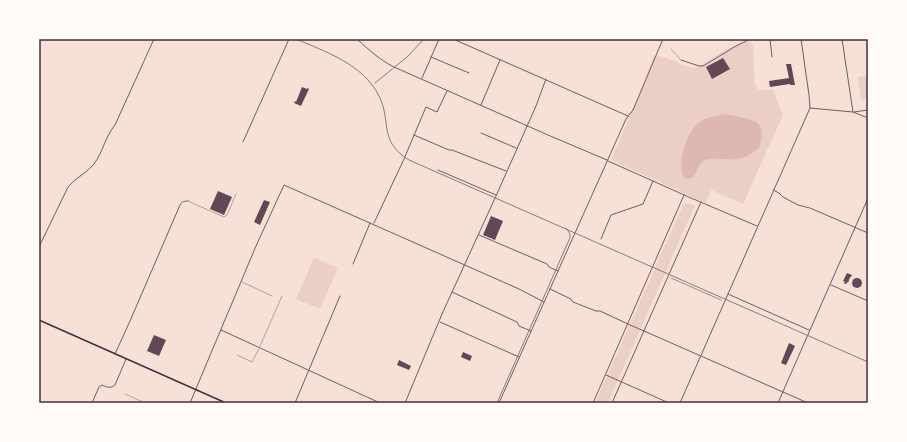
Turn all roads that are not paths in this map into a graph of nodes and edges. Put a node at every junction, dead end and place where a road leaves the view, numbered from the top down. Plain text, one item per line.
1 (154, 39) edge
2 (289, 39) edge
3 (357, 39) edge
4 (439, 39) edge
5 (453, 39) edge
6 (663, 39) edge
7 (750, 39) edge
8 (770, 39) edge
9 (801, 39) edge
10 (842, 39) edge
11 (671, 49) dead end
12 (431, 57) junction
13 (772, 57) dead end
14 (500, 59) junction
15 (681, 60) joint
16 (469, 73) dead end
17 (422, 79) junction
18 (546, 79) junction
19 (447, 90) junction
20 (481, 105) junction
21 (810, 108) junction
22 (868, 110) edge
23 (853, 112) junction
24 (628, 116) junction
25 (868, 118) edge
26 (527, 126) junction
27 (481, 133) dead end
28 (414, 135) junction
29 (243, 142) dead end
30 (516, 148) junction
31 (607, 160) junction
32 (438, 170) dead end
33 (506, 171) junction
34 (653, 181) junction
35 (773, 190) junction
36 (236, 194) dead end
37 (684, 195) junction
38 (496, 196) junction
39 (868, 198) edge
40 (189, 201) joint
41 (701, 202) junction
42 (370, 223) junction
43 (374, 224) junction
44 (758, 226) junction
45 (855, 227) junction
46 (868, 233) edge
47 (478, 235) junction
48 (601, 239) dead end
49 (39, 247) edge
50 (353, 264) dead end
51 (465, 265) junction
52 (558, 271) junction
53 (241, 282) junction
54 (830, 285) junction
55 (550, 289) junction
56 (452, 292) junction
57 (728, 294) junction
58 (272, 296) dead end
59 (282, 296) dead end
60 (340, 296) dead end
61 (868, 301) edge
62 (544, 302) junction
63 (39, 320) edge
64 (439, 322) junction
65 (628, 324) junction
66 (220, 330) junction
67 (531, 331) junction
68 (644, 331) junction
69 (810, 331) junction
70 (259, 348) junction
71 (115, 354) junction
72 (237, 355) dead end
73 (700, 356) junction
74 (520, 357) junction
75 (126, 359) junction
76 (309, 371) junction
77 (605, 375) junction
78 (622, 382) junction
79 (196, 390) junction
80 (783, 392) junction
81 (125, 394) dead end
82 (92, 403) edge
83 (145, 403) edge
84 (190, 403) edge
85 (226, 403) edge
86 (295, 403) edge
87 (380, 403) edge
88 (405, 403) edge
89 (499, 403) edge
90 (593, 403) edge
91 (612, 403) edge
92 (669, 403) edge
93 (680, 403) edge
94 (778, 403) edge
95 (808, 403) edge

1 - 49 street
2 - 29 street
3 - 17 street
4 - 12 street
5 - 14 street
6 - 24 street
7 - 15 street
8 - 13 street
9 - 21 street
10 - 23 street
11 - 15 lane
12 - 16 street
12 - 17 street
14 - 18 street
14 - 20 street
17 - 19 street
18 - 24 street
18 - 26 street
19 - 20 street
19 - 28 street
20 - 26 street
21 - 23 street
21 - 35 street
22 - 23 street
23 - 25 street
24 - 31 street
26 - 30 street
26 - 31 street
27 - 30 street
28 - 33 street
28 - 43 street
30 - 33 street
31 - 34 street
31 - 52 street
32 - 38 street
33 - 38 street
34 - 37 street
34 - 48 street
35 - 44 street
35 - 45 street
36 - 40 lane
37 - 41 street
37 - 65 street
38 - 47 street
39 - 45 street
40 - 71 street
41 - 44 street
41 - 68 street
42 - 43 street
42 - 50 street
42 - 53 street
43 - 51 street
44 - 57 street
45 - 46 street
45 - 54 street
47 - 51 street
47 - 52 street
51 - 56 street
51 - 62 street
52 - 55 street
53 - 58 lane
53 - 66 street
54 - 61 street
54 - 69 street
55 - 62 street
55 - 65 street
56 - 64 street
56 - 67 street
57 - 69 street
57 - 73 street
59 - 70 lane
60 - 76 street
62 - 67 street
63 - 71 main road
64 - 74 street
64 - 88 street
65 - 68 street
65 - 77 street
66 - 70 street
66 - 79 street
67 - 74 street
68 - 73 street
68 - 78 street
69 - 80 street
70 - 72 lane
70 - 76 street
71 - 75 main road
73 - 80 street
73 - 93 street
74 - 89 street
75 - 79 main road
75 - 82 street
76 - 86 street
76 - 87 street
77 - 78 street
77 - 90 street
78 - 91 street
78 - 92 street
79 - 84 street
79 - 85 main road
80 - 94 street
80 - 95 street
81 - 83 lane

